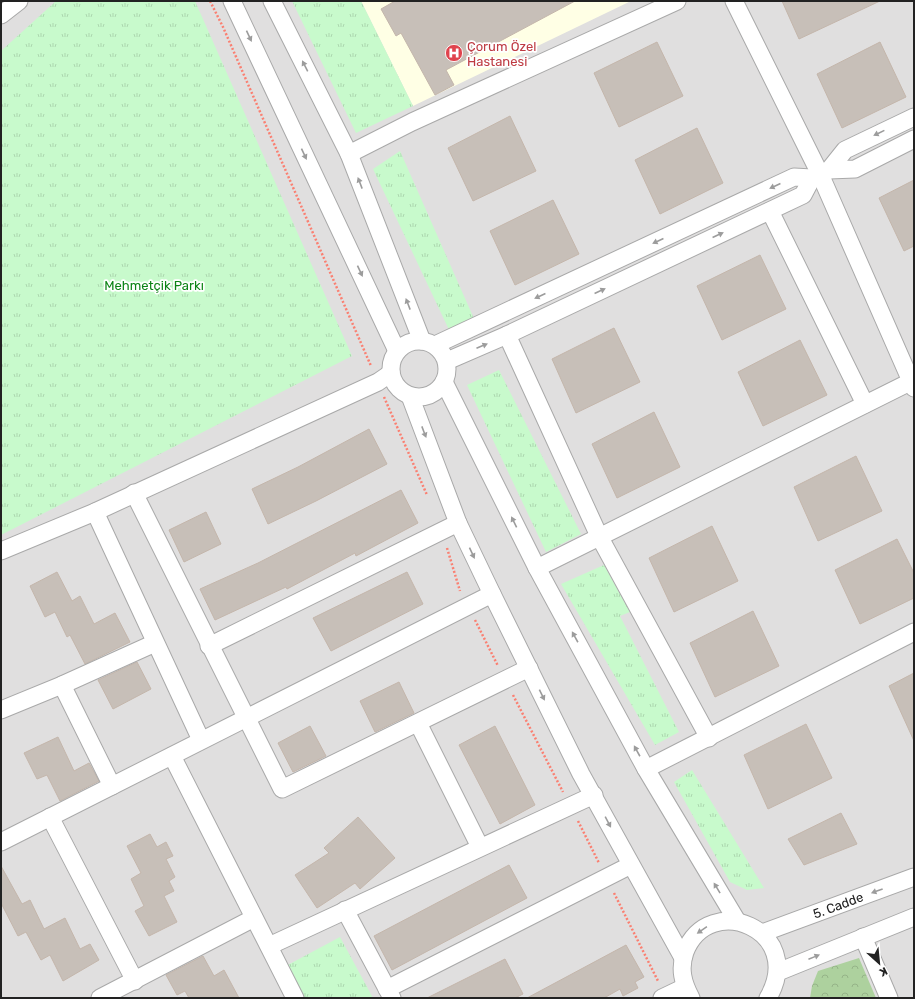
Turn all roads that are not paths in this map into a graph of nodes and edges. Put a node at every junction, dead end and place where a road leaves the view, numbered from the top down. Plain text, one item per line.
1 (7, 1) edge
2 (19, 1) edge
3 (232, 1) edge
4 (272, 1) edge
5 (677, 1) edge
6 (734, 1) edge
7 (1, 8) edge
8 (1, 15) edge
9 (914, 117) edge
10 (914, 139) edge
11 (349, 154) junction
12 (820, 174) junction
13 (770, 211) junction
14 (507, 335) junction
15 (429, 343) junction
16 (397, 351) junction
17 (446, 361) junction
18 (391, 373) junction
19 (444, 382) junction
20 (913, 383) edge
21 (410, 396) junction
22 (865, 404) junction
23 (134, 494) junction
24 (95, 512) junction
25 (458, 523) junction
26 (599, 536) junction
27 (1, 551) edge
28 (537, 568) junction
29 (492, 594) junction
30 (914, 632) edge
31 (155, 643) junction
32 (209, 646) junction
33 (529, 668) junction
34 (62, 685) junction
35 (1, 710) edge
36 (246, 718) junction
37 (418, 723) junction
38 (709, 738) junction
39 (201, 740) junction
40 (172, 756) junction
41 (646, 769) junction
42 (112, 786) junction
43 (594, 795) junction
44 (50, 817) junction
45 (1, 842) edge
46 (480, 847) junction
47 (631, 865) junction
48 (914, 877) edge
49 (345, 910) junction
50 (914, 917) edge
51 (254, 918) junction
52 (736, 921) junction
53 (762, 934) junction
54 (863, 937) junction
55 (269, 946) junction
56 (682, 958) junction
57 (778, 972) junction
58 (135, 981) junction
59 (688, 992) edge
60 (389, 993) edge
61 (100, 998) edge
62 (295, 998) edge
63 (662, 998) edge
64 (768, 998) edge
65 (889, 998) edge

1 - 7 street
2 - 8 street
3 -> 16 street
11 -> 4 street
5 - 11 street
6 - 12 street
9 -> 12 street
10 - 12 street
15 -> 11 street
12 - 13 street
12 -> 15 street
12 - 20 street
14 -> 13 street
13 - 22 street
17 -> 14 street
14 - 26 street
15 - 16 street
15 - 17 street
16 - 18 street
17 - 19 street
18 - 21 street
18 - 23 street
19 - 21 street
28 -> 19 street
20 - 22 street
21 -> 25 street
22 - 26 street
23 - 24 street
23 - 32 street
24 - 27 street
24 - 31 street
25 -> 29 street
25 - 32 street
26 - 28 street
26 - 38 street
41 -> 28 street
29 - 33 street
29 - 36 street
30 - 38 street
31 - 34 street
31 - 39 street
32 - 36 street
33 - 37 street
33 -> 43 street
34 - 35 street
34 - 42 street
36 - 37 street
36 - 39 street
37 - 46 street
38 - 41 street
39 - 40 street
40 - 42 street
40 - 51 street
52 -> 41 street
42 - 44 street
43 - 46 street
43 -> 47 street
44 - 45 street
44 - 58 street
46 - 49 street
47 - 56 street
47 - 60 street
48 -> 53 street, 5. Cadde
49 - 55 street
49 - 60 street
50 - 54 street
51 - 55 street
51 - 58 street
52 - 53 street
52 -> 56 street
53 - 57 street
57 -> 54 street
54 - 65 street
55 - 62 street
56 - 59 street
57 - 64 street
58 - 61 street
59 - 63 street

